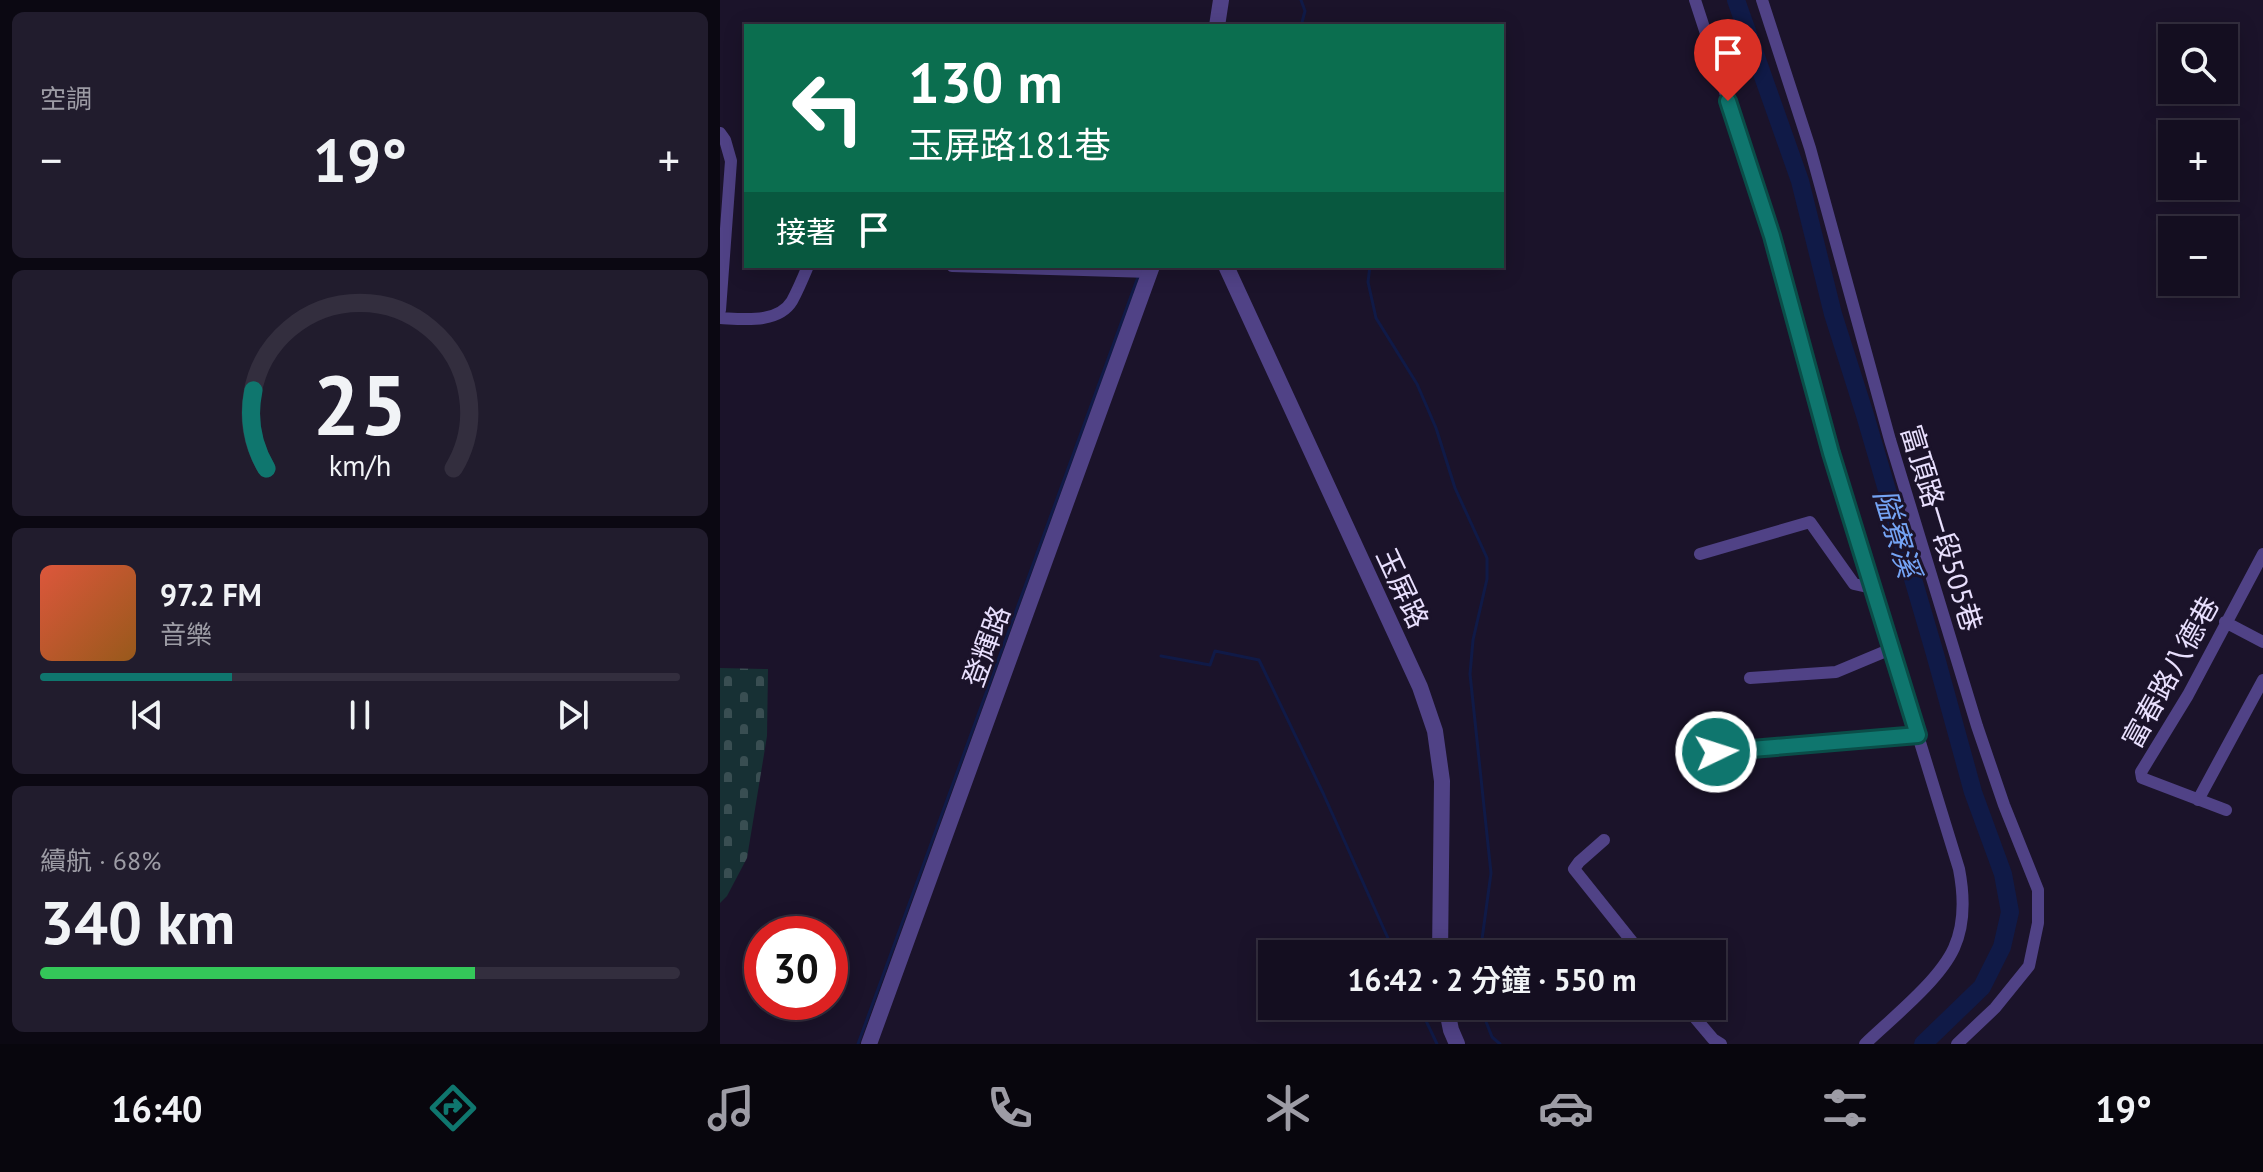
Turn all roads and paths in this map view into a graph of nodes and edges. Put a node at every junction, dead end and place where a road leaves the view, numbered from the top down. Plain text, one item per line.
1 (1221, 0) edge
2 (1695, 0) edge
3 (1762, 0) edge
4 (1217, 24) edge
5 (720, 133) edge
6 (725, 185) edge
7 (807, 268) edge
8 (1085, 268) edge
9 (1227, 268) edge
10 (1151, 269) edge
11 (720, 310) edge
12 (720, 318) edge
13 (1700, 554) dead end
14 (2263, 554) edge
15 (1872, 588) junction
16 (2225, 622) junction
17 (2263, 642) edge
18 (1891, 649) junction
19 (1750, 678) dead end
20 (2263, 680) edge
21 (1918, 735) junction
22 (1716, 752) dead end
23 (2198, 800) junction
24 (2226, 810) dead end
25 (1604, 840) dead end
26 (1439, 940) edge
27 (1631, 940) edge
28 (1449, 1020) edge
29 (1697, 1020) edge
30 (869, 1044) edge
31 (1457, 1044) edge
32 (1721, 1044) edge
33 (1865, 1044) edge
34 (1957, 1044) edge

1 - 4 street
2 - 15 street
3 - 34 street, 富頂路一段505巷
5 - 6 street
6 - 11 street
7 - 12 street
8 - 10 street
9 - 26 street, 玉屏路
10 - 30 street, 登輝路
13 - 15 street
14 - 16 street, 富春路八德巷
15 - 18 street
16 - 17 street
16 - 23 street, 富春路八德巷
18 - 19 street
18 - 21 street
20 - 23 street
21 - 22 street
21 - 33 street
23 - 24 street, 富春路八德巷
25 - 27 street
28 - 31 street
29 - 32 street

